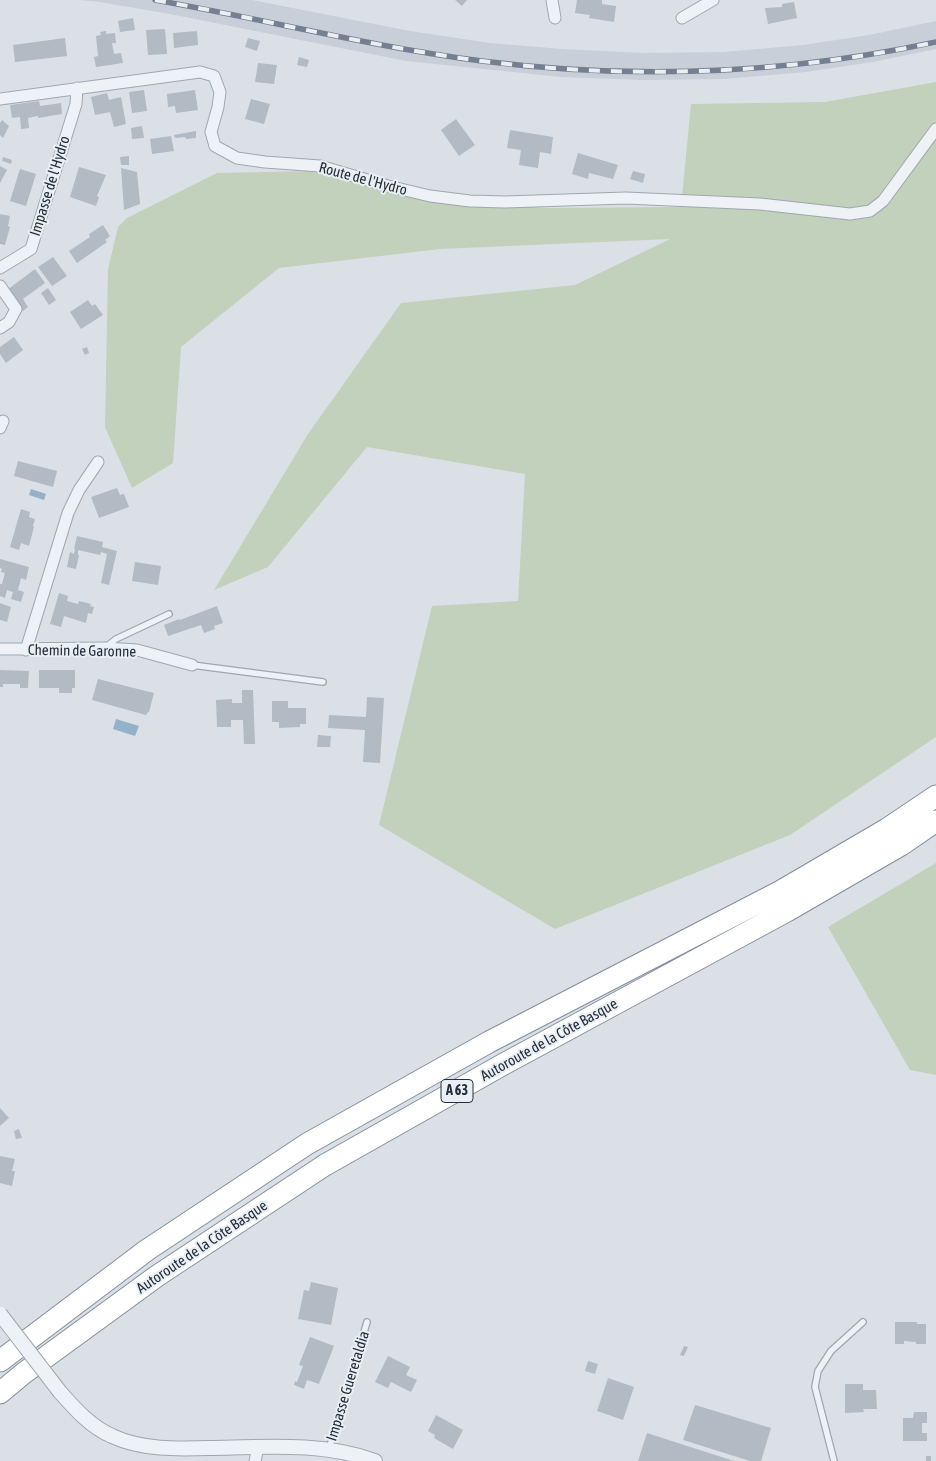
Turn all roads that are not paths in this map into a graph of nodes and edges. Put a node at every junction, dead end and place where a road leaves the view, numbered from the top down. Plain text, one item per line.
1 (552, 0) edge
2 (712, 0) edge
3 (555, 18) dead end
4 (682, 18) dead end
5 (77, 88) junction
6 (0, 99) edge
7 (936, 129) edge
8 (0, 268) edge
9 (0, 286) edge
10 (0, 328) edge
11 (98, 462) dead end
12 (170, 614) dead end
13 (105, 648) junction
14 (0, 650) edge
15 (26, 650) junction
16 (192, 665) joint
17 (323, 682) dead end
18 (936, 796) edge
19 (936, 822) edge
20 (0, 1314) edge
21 (367, 1322) dead end
22 (863, 1322) dead end
23 (0, 1361) edge
24 (0, 1393) edge
25 (329, 1450) junction
26 (256, 1454) edge
27 (375, 1461) edge
28 (834, 1461) edge

1 - 3 street
2 - 4 street
5 - 6 street, Route de l'Hydro
5 - 7 street, Route de l'Hydro
5 - 8 street, Impasse de l'Hydro
9 - 10 street
11 - 15 street
12 - 13 lane
13 - 15 street, Chemin de Garonne
13 - 16 street, Chemin de Garonne
14 - 15 street, Chemin de Garonne
16 - 17 lane
18 - 23 highway, Autoroute de la Côte Basque / A 63
19 - 24 highway, Autoroute de la Côte Basque / A 63
20 - 26 street, bridge
21 - 25 lane, Impasse Gueretaldia
22 - 28 lane
25 - 26 street
25 - 27 street

